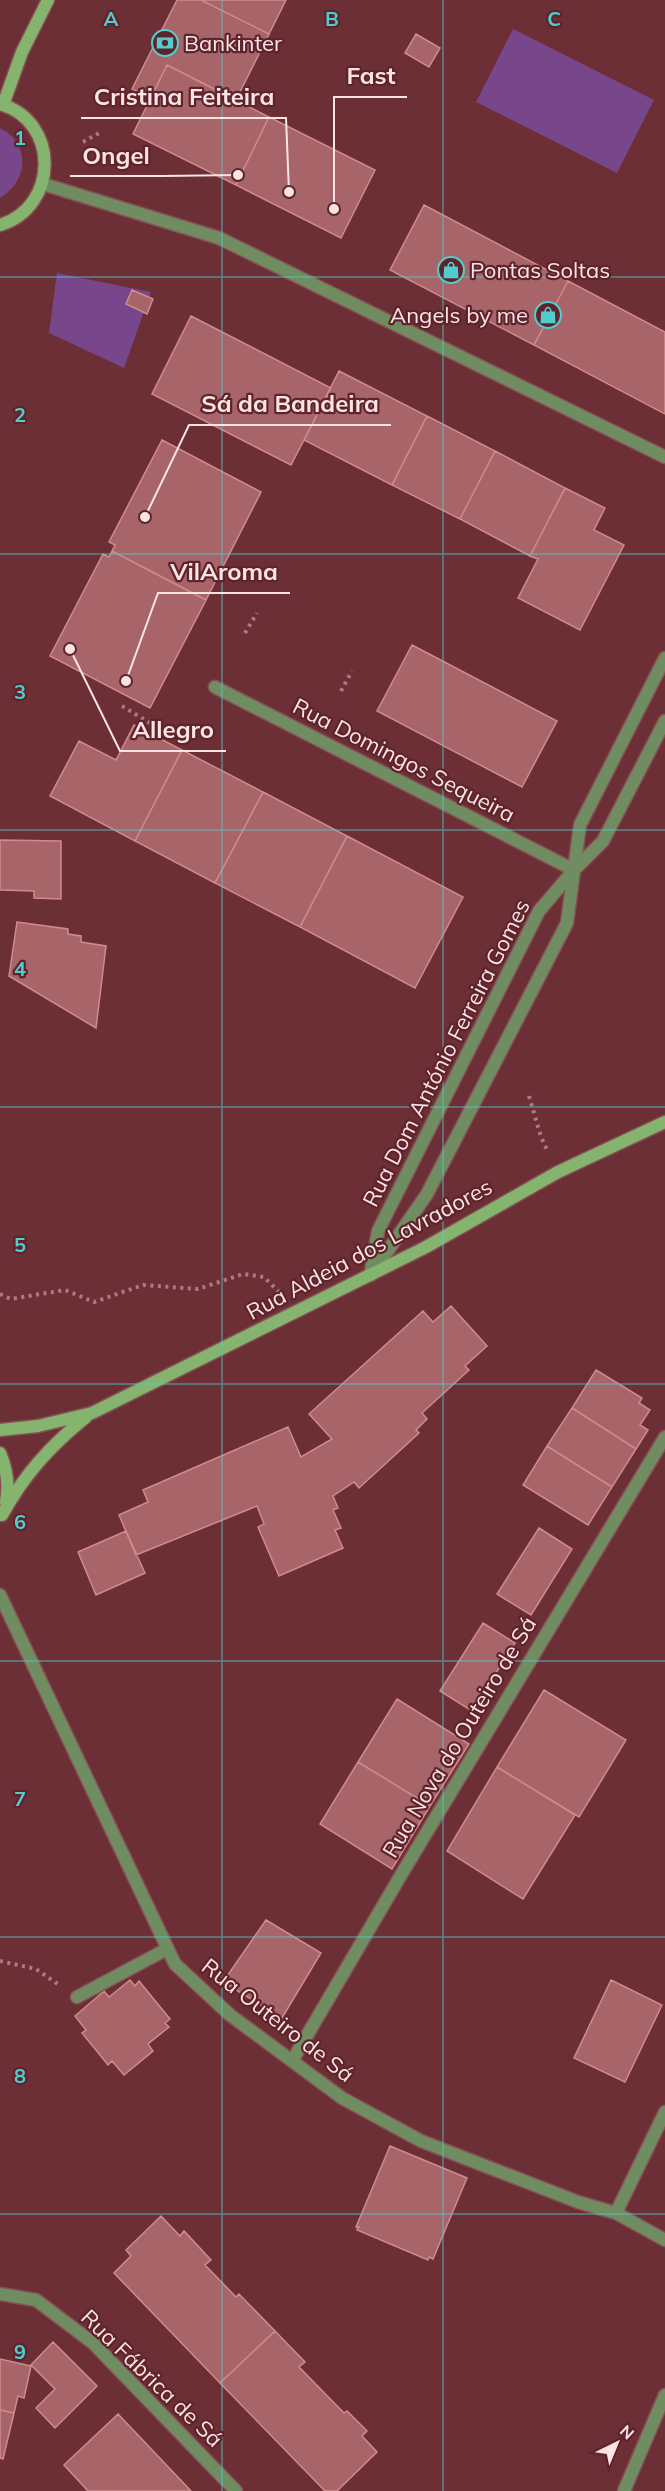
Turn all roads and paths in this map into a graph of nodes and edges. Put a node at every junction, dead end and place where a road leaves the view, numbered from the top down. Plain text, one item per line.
1 (48, 0) edge
2 (1, 104) edge
3 (99, 134) dead end
4 (83, 142) dead end
5 (43, 184) junction
6 (0, 225) edge
7 (665, 457) edge
8 (257, 613) dead end
9 (245, 633) dead end
10 (665, 658) edge
11 (352, 671) dead end
12 (215, 687) dead end
13 (341, 691) dead end
14 (122, 706) dead end
15 (665, 721) edge
16 (173, 737) dead end
17 (574, 870) junction
18 (530, 1096) dead end
19 (665, 1122) edge
20 (541, 1137) dead end
21 (371, 1275) junction
22 (0, 1294) edge
23 (282, 1295) dead end
24 (92, 1413) junction
25 (0, 1430) edge
26 (665, 1437) edge
27 (0, 1453) edge
28 (1, 1517) edge
29 (0, 1595) edge
30 (167, 1949) junction
31 (0, 1961) edge
32 (77, 1997) joint
33 (292, 2061) junction
34 (665, 2112) edge
35 (616, 2213) junction
36 (665, 2240) edge
37 (0, 2294) edge
38 (665, 2395) edge
39 (236, 2491) edge
40 (624, 2491) edge

1 - 2 main road
2 - 5 main road
3 - 4 path
5 - 6 main road
5 - 7 street
8 - 9 path
10 - 17 street, Rua Dom António Ferreira Gomes
11 - 13 path
12 - 17 street, Rua Domingos Sequeira
14 - 16 path
15 - 17 street, Rua Dom António Ferreira Gomes
17 - 21 street, Rua Dom António Ferreira Gomes
17 - 21 street, Rua Dom António Ferreira Gomes
18 - 20 path
19 - 21 main road, Rua Aldeia dos Lavradores
21 - 24 main road, Rua Aldeia dos Lavradores
22 - 23 path
24 - 25 main road, Rua Aldeia dos Lavradores
24 - 28 main road, Rua Aldeia dos Lavradores
26 - 33 street, Rua Nova do Outeiro de Sá
27 - 28 main road
29 - 30 street, Rua Outeiro de Sá
30 - 32 street
30 - 33 street, Rua Outeiro de Sá
31 - 32 path
33 - 35 street, Rua Outeiro de Sá
34 - 35 street
35 - 36 street, Rua Outeiro de Sá
37 - 39 street, Rua Fábrica de Sá
38 - 40 street

